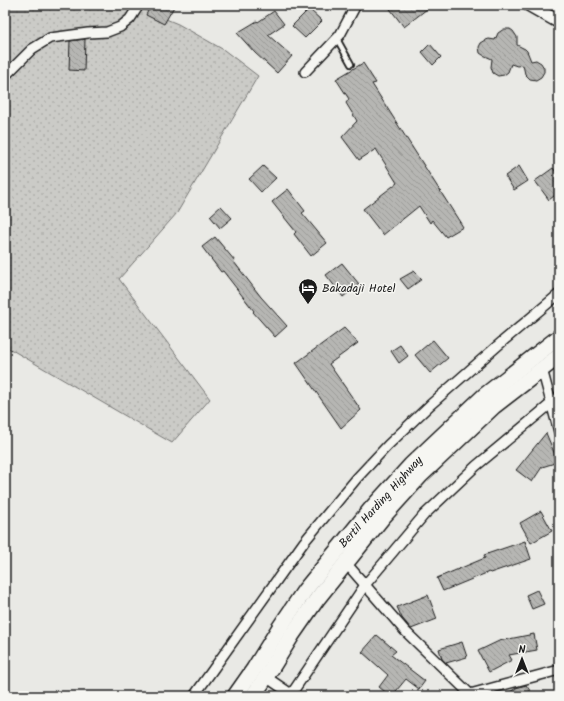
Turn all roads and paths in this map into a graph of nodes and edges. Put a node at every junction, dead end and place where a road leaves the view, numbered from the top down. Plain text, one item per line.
1 (139, 5) edge
2 (356, 5) edge
3 (529, 5) edge
4 (559, 22) edge
5 (336, 39) junction
6 (351, 64) dead end
7 (305, 72) dead end
8 (5, 76) edge
9 (559, 294) edge
10 (559, 337) edge
11 (559, 356) edge
12 (542, 369) junction
13 (559, 397) edge
14 (551, 403) junction
15 (559, 432) edge
16 (346, 563) junction
17 (365, 585) junction
18 (559, 670) edge
19 (266, 677) junction
20 (292, 695) edge
21 (471, 695) edge
22 (194, 696) edge
23 (235, 696) edge
24 (253, 696) edge

1 - 8 street
2 - 5 street
3 - 4 street
5 - 6 lane
5 - 7 street
9 - 22 street
10 - 23 main road, Bertil Harding Highway
11 - 12 main road, Bertil Harding Highway
12 - 14 street
12 - 16 main road, Bertil Harding Highway
13 - 14 street
14 - 15 street
14 - 17 street
16 - 17 street
16 - 19 main road, Bertil Harding Highway
17 - 20 street
17 - 21 street
18 - 21 street
19 - 20 street
19 - 24 main road, Bertil Harding Highway

